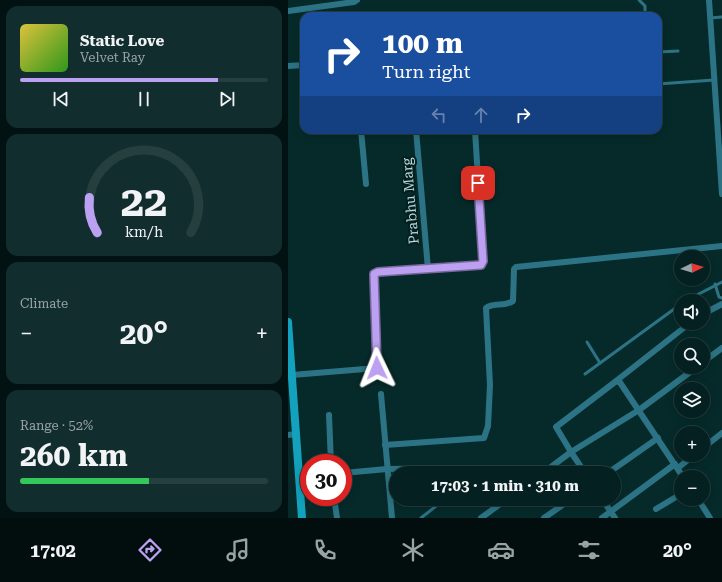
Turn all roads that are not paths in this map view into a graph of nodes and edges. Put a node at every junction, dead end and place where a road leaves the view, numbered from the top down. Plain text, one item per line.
1 (357, 0) edge
2 (639, 0) edge
3 (647, 0) edge
4 (709, 0) edge
5 (645, 6) junction
6 (288, 11) edge
7 (645, 12) edge
8 (722, 17) edge
9 (710, 18) junction
10 (678, 51) dead end
11 (662, 52) edge
12 (300, 65) edge
13 (288, 66) edge
14 (714, 80) junction
15 (662, 84) edge
16 (361, 134) edge
17 (416, 134) edge
18 (475, 134) edge
19 (721, 164) edge
20 (366, 184) dead end
21 (722, 194) edge
22 (722, 246) edge
23 (428, 269) junction
24 (722, 282) edge
25 (715, 284) junction
26 (697, 294) edge
27 (722, 298) edge
28 (722, 304) edge
29 (674, 309) edge
30 (710, 310) edge
31 (288, 322) edge
32 (681, 330) edge
33 (586, 342) dead end
34 (722, 348) edge
35 (710, 357) edge
36 (600, 363) junction
37 (585, 374) dead end
38 (687, 374) edge
39 (292, 375) junction
40 (616, 381) junction
41 (381, 394) dead end
42 (639, 410) junction
43 (329, 414) dead end
44 (722, 433) edge
45 (292, 434) edge
46 (658, 438) junction
47 (710, 442) edge
48 (385, 444) junction
49 (571, 452) junction
50 (331, 454) edge
51 (683, 462) edge
52 (552, 466) edge
53 (580, 466) edge
54 (618, 466) edge
55 (676, 466) junction
56 (387, 468) junction
57 (679, 470) edge
58 (352, 472) edge
59 (299, 476) joint
60 (674, 498) edge
61 (335, 506) edge
62 (436, 506) edge
63 (497, 506) edge
64 (561, 506) edge
65 (607, 506) edge
66 (702, 506) edge
67 (656, 509) dead end
68 (611, 512) junction
69 (302, 518) edge
70 (336, 518) edge
71 (392, 518) edge
72 (421, 518) edge
73 (481, 518) edge
74 (544, 518) edge
75 (602, 518) edge
76 (615, 518) edge
77 (710, 518) edge

1 - 6 street
2 - 5 lane
3 - 5 lane
4 - 9 street
5 - 7 lane
8 - 9 lane
9 - 14 street
10 - 11 lane
12 - 13 street
14 - 15 lane
14 - 19 street
16 - 20 street
17 - 23 street, Prabhu Marg
18 - 23 street
19 - 21 street
22 - 48 street
23 - 39 street
24 - 25 lane
25 - 26 lane
25 - 27 lane
28 - 30 street
29 - 36 lane
31 - 39 street
32 - 40 street
33 - 36 lane
34 - 35 street
36 - 37 lane
38 - 42 street
39 - 45 street
40 - 42 street
40 - 49 street
41 - 48 street
42 - 46 street
42 - 49 street
43 - 50 street
44 - 47 street
45 - 59 street
46 - 54 street
46 - 55 street
48 - 56 street
49 - 52 street
49 - 53 street
51 - 55 street
55 - 57 street
55 - 68 street
56 - 58 street
56 - 71 street
59 - 69 street
60 - 67 street
61 - 70 street
62 - 72 lane
63 - 73 street
64 - 74 street
65 - 68 street
66 - 77 street
68 - 75 street
68 - 76 street

